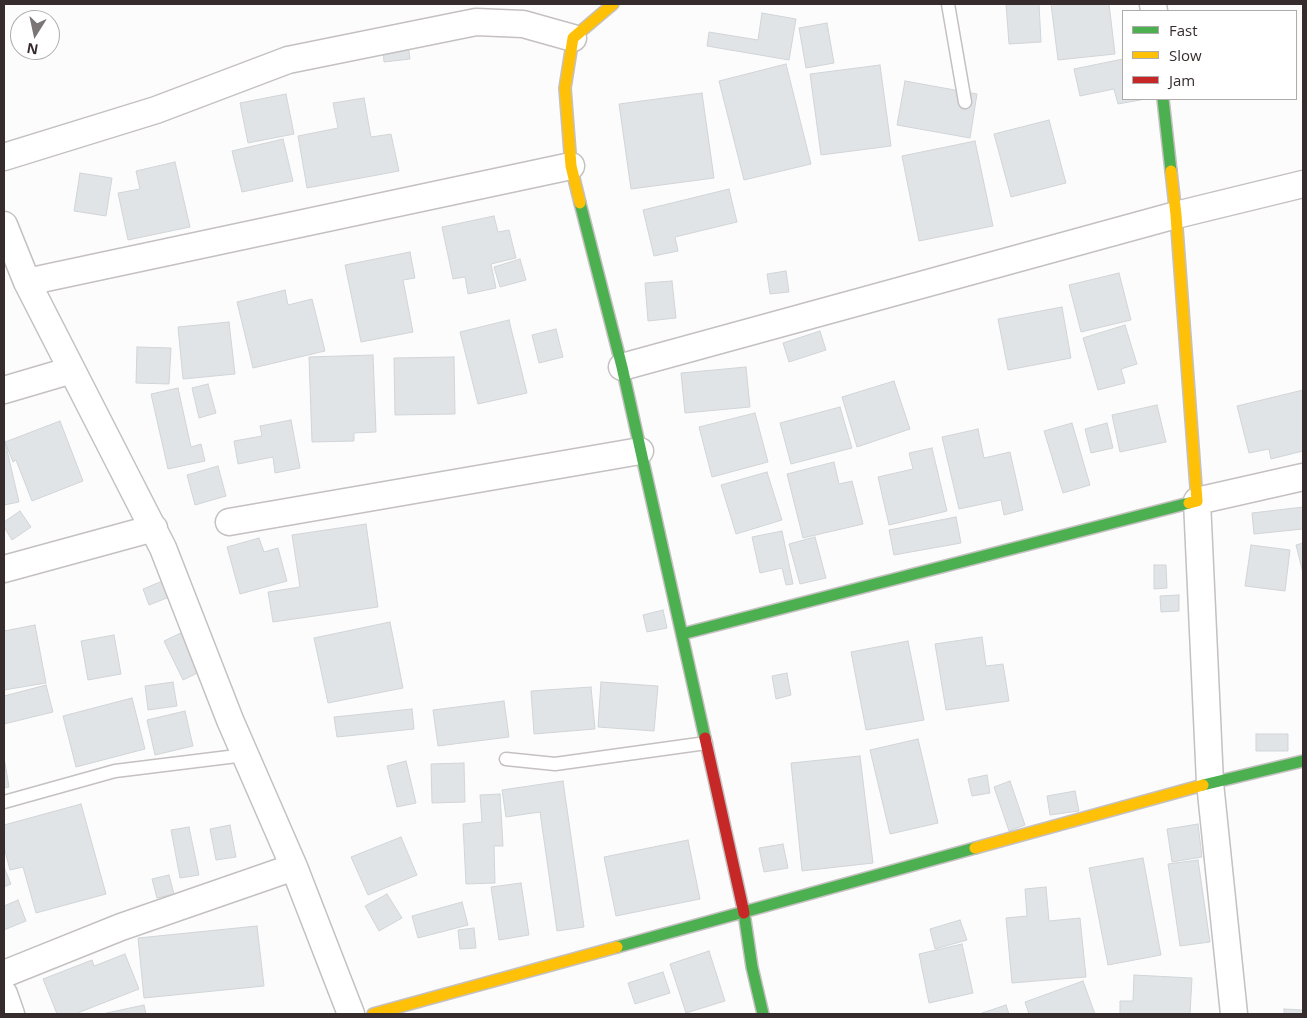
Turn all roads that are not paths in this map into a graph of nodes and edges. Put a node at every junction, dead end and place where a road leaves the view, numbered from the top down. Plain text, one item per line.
1 (613, 4) edge
2 (948, 4) edge
3 (573, 38) junction
4 (1163, 100) edge
5 (965, 102) dead end
6 (4, 157) edge
7 (571, 166) junction
8 (1303, 184) edge
9 (1176, 215) junction
10 (4, 225) edge
11 (27, 282) junction
12 (622, 367) junction
13 (72, 370) junction
14 (4, 390) edge
15 (640, 451) junction
16 (1303, 477) edge
17 (1197, 501) junction
18 (229, 522) dead end
19 (154, 528) junction
20 (4, 569) edge
21 (682, 634) junction
22 (706, 743) junction
23 (245, 756) junction
24 (506, 759) dead end
25 (1303, 761) edge
26 (1210, 784) junction
27 (4, 802) edge
28 (294, 867) junction
29 (744, 912) junction
30 (4, 974) edge
31 (4, 994) edge
32 (11, 1014) edge
33 (351, 1014) edge
34 (373, 1014) edge
35 (763, 1014) edge
36 (1234, 1014) edge

1 - 3 street
2 - 5 lane
3 - 6 street
3 - 7 street
4 - 9 street
7 - 11 street
7 - 12 street
8 - 9 street
9 - 12 street
9 - 17 street
10 - 11 street
11 - 13 street
12 - 15 street
13 - 14 street
13 - 19 street
15 - 18 street
15 - 21 street
16 - 17 street
17 - 21 street
17 - 26 street
19 - 20 street
19 - 23 street
21 - 22 street
22 - 24 lane
22 - 29 street
23 - 27 lane
23 - 28 street
25 - 26 street
26 - 29 street
26 - 36 street
28 - 30 street
28 - 33 street
29 - 34 street
29 - 35 street
31 - 32 street

